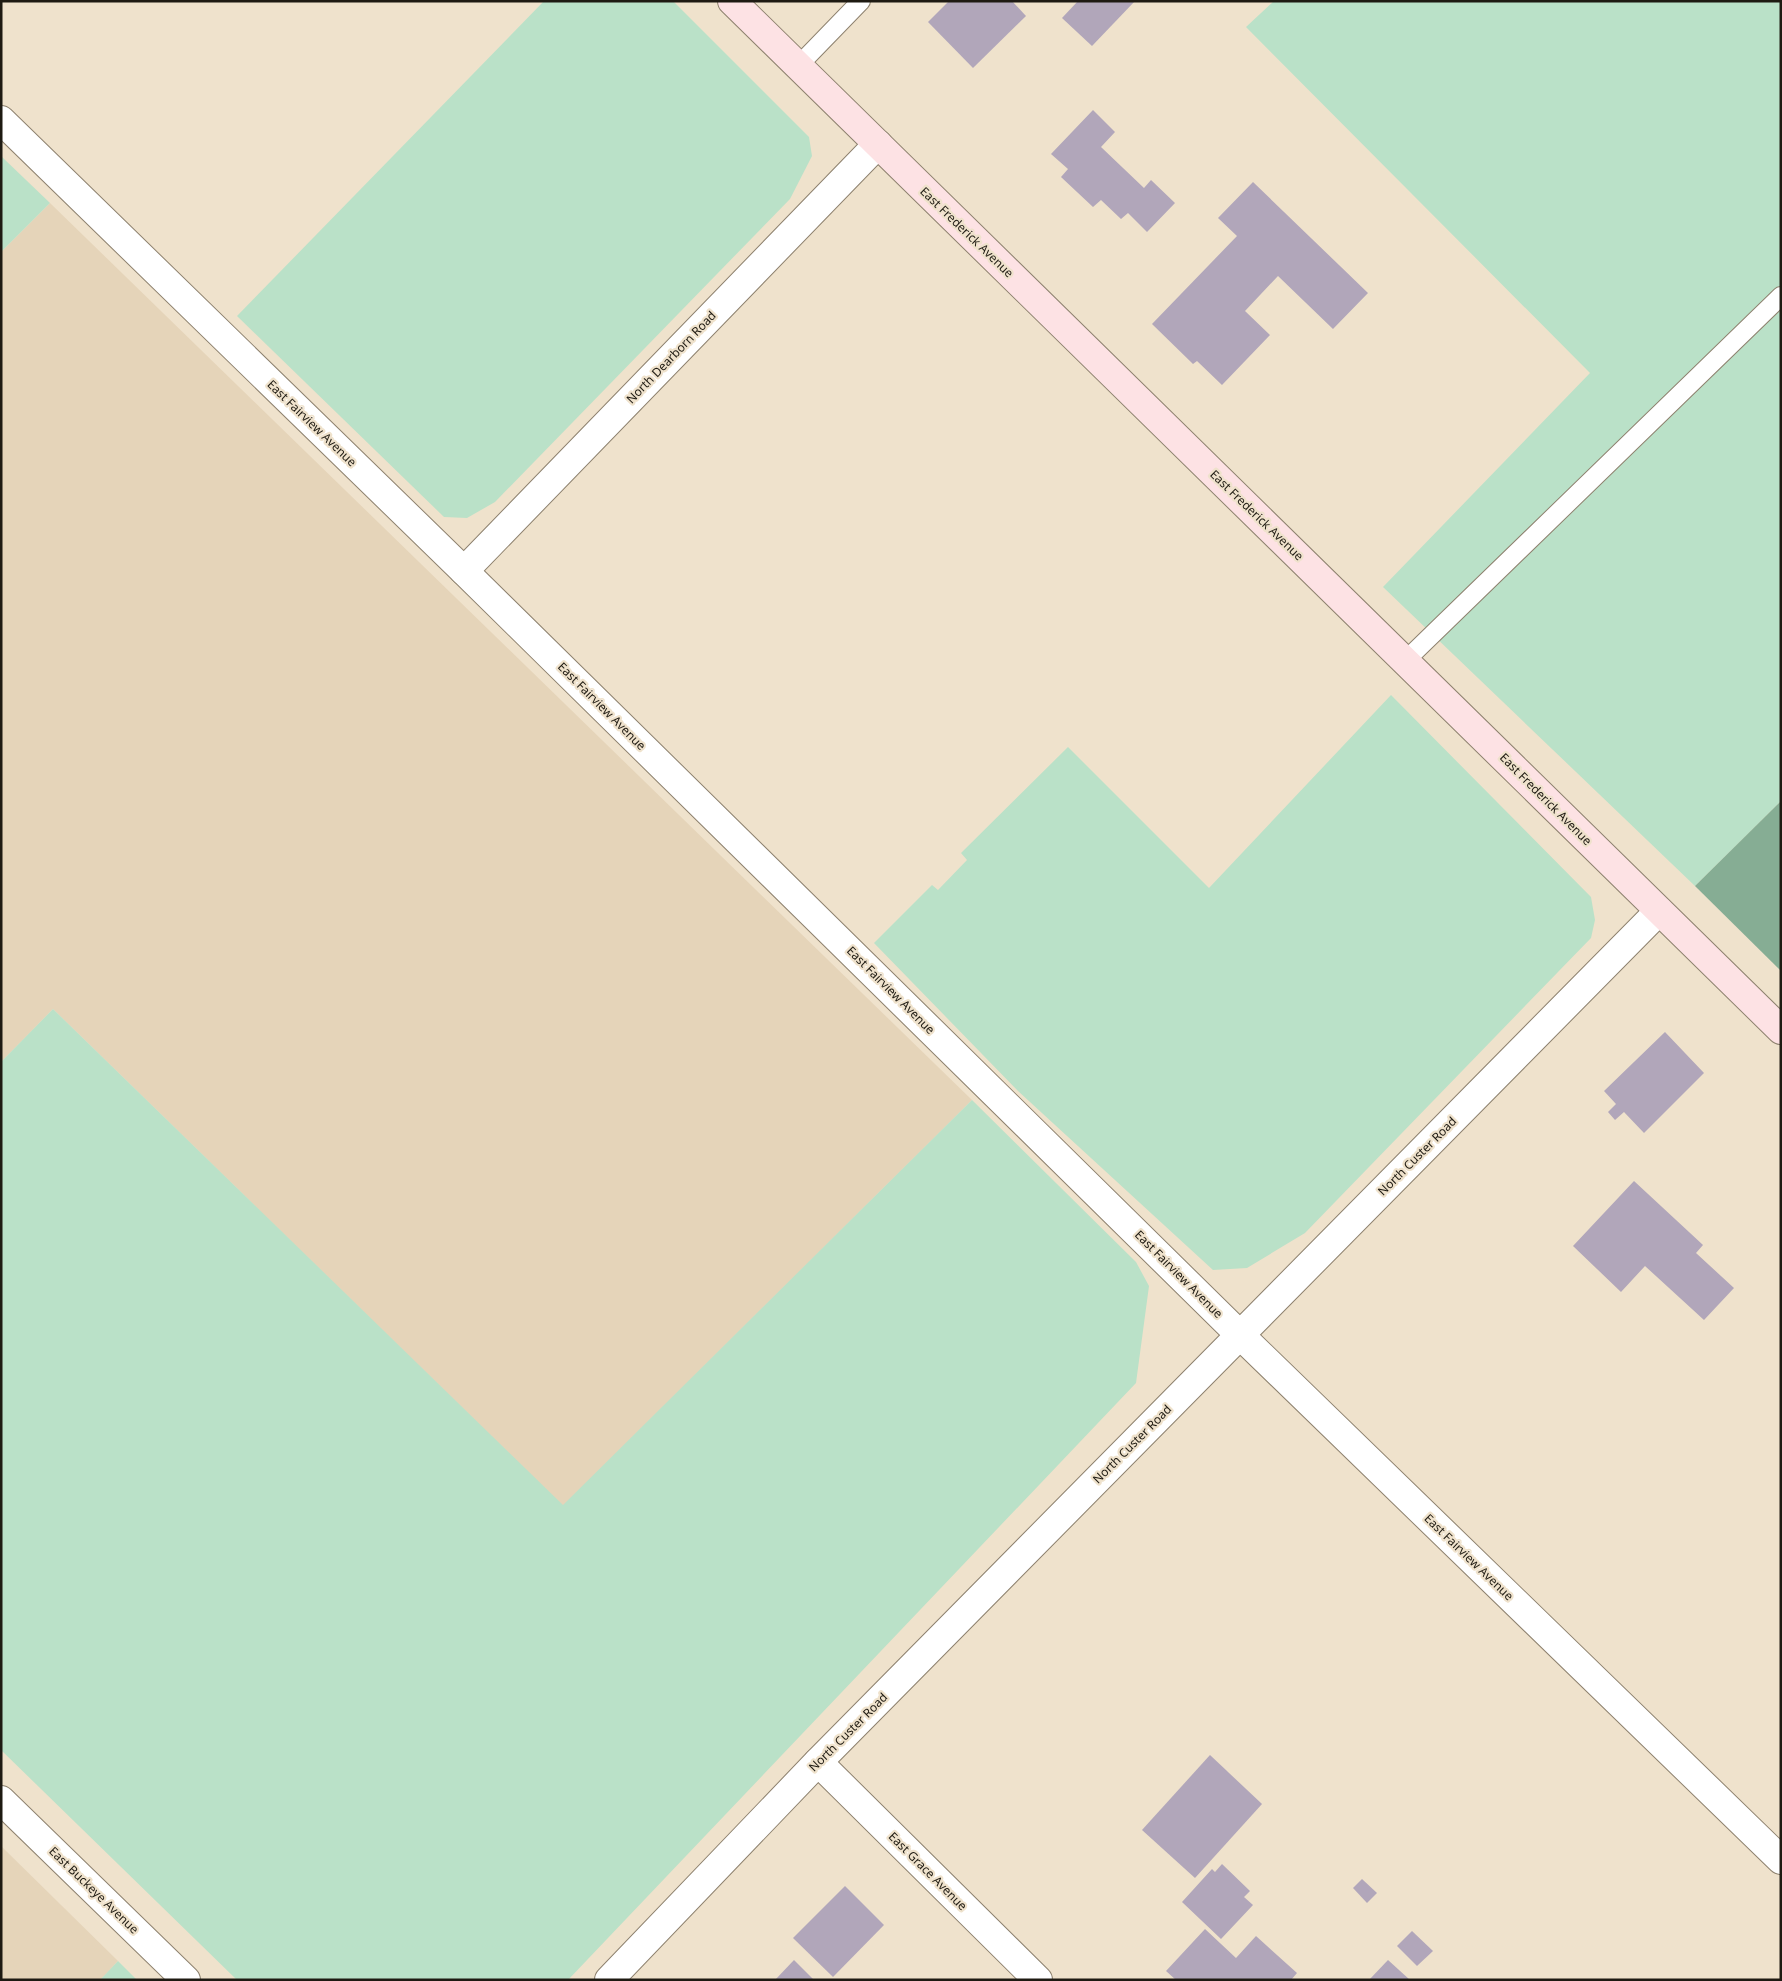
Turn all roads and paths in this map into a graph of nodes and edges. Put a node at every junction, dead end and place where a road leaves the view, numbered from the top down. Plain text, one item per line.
1 (732, 1) edge
2 (861, 1) edge
3 (798, 66) junction
4 (1, 120) edge
5 (878, 144) junction
6 (1781, 296) edge
7 (464, 570) junction
8 (1405, 660) junction
9 (1659, 911) junction
10 (1781, 1030) edge
11 (1240, 1335) junction
12 (818, 1762) junction
13 (1, 1800) edge
14 (1781, 1860) edge
15 (186, 1980) edge
16 (609, 1980) edge
17 (1038, 1980) edge

1 - 3 main road, East Frederick Avenue
2 - 3 lane
3 - 5 main road, East Frederick Avenue
4 - 7 street, East Fairview Avenue
5 - 7 street, North Dearborn Road
5 - 8 main road, East Frederick Avenue
6 - 8 lane
7 - 11 street, East Fairview Avenue
8 - 9 main road, East Frederick Avenue
9 - 10 main road, East Frederick Avenue
9 - 11 street, North Custer Road
11 - 12 street, North Custer Road
11 - 14 street, East Fairview Avenue
12 - 16 street, North Custer Road
12 - 17 street, East Grace Avenue
13 - 15 street, East Buckeye Avenue

